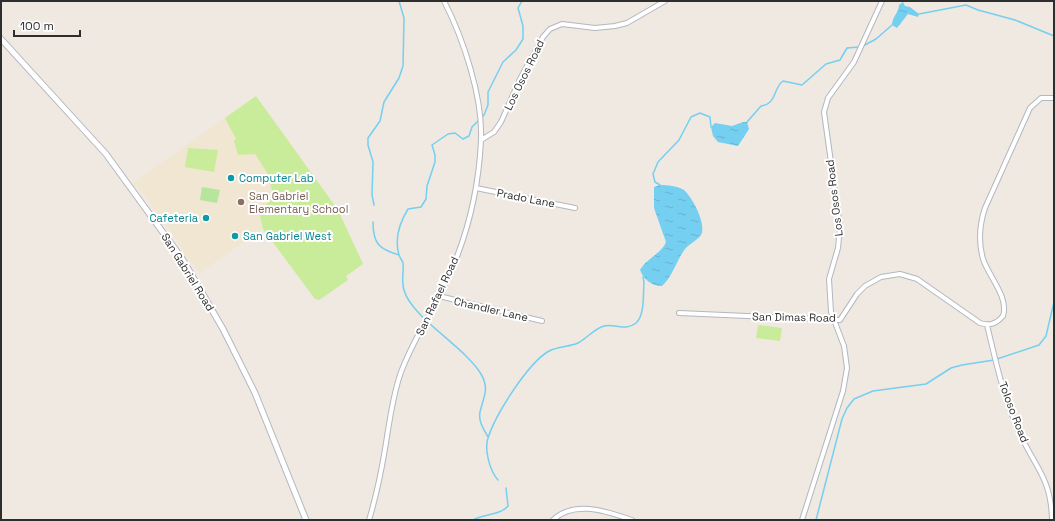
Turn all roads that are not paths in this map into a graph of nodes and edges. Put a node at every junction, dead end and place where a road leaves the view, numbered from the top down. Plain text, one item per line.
1 (444, 1) edge
2 (665, 1) edge
3 (882, 1) edge
4 (1, 39) edge
5 (1054, 98) edge
6 (481, 140) junction
7 (476, 188) junction
8 (575, 208) dead end
9 (439, 296) junction
10 (679, 313) dead end
11 (834, 319) junction
12 (542, 321) dead end
13 (987, 325) junction
14 (306, 520) edge
15 (369, 520) edge
16 (553, 520) edge
17 (632, 520) edge
18 (802, 520) edge
19 (1052, 520) edge

1 - 6 street, San Rafael Road
2 - 6 street, Los Osos Road
3 - 11 street, Los Osos Road
4 - 14 street, San Gabriel Road
5 - 13 street
6 - 7 street, San Rafael Road
7 - 8 street, Prado Lane
7 - 9 street, San Rafael Road
9 - 12 street, Chandler Lane
9 - 15 street, San Rafael Road
10 - 11 street, San Dimas Road
11 - 13 street, San Dimas Road
11 - 18 street, Los Osos Road
13 - 19 street, Toloso Road
16 - 17 street

